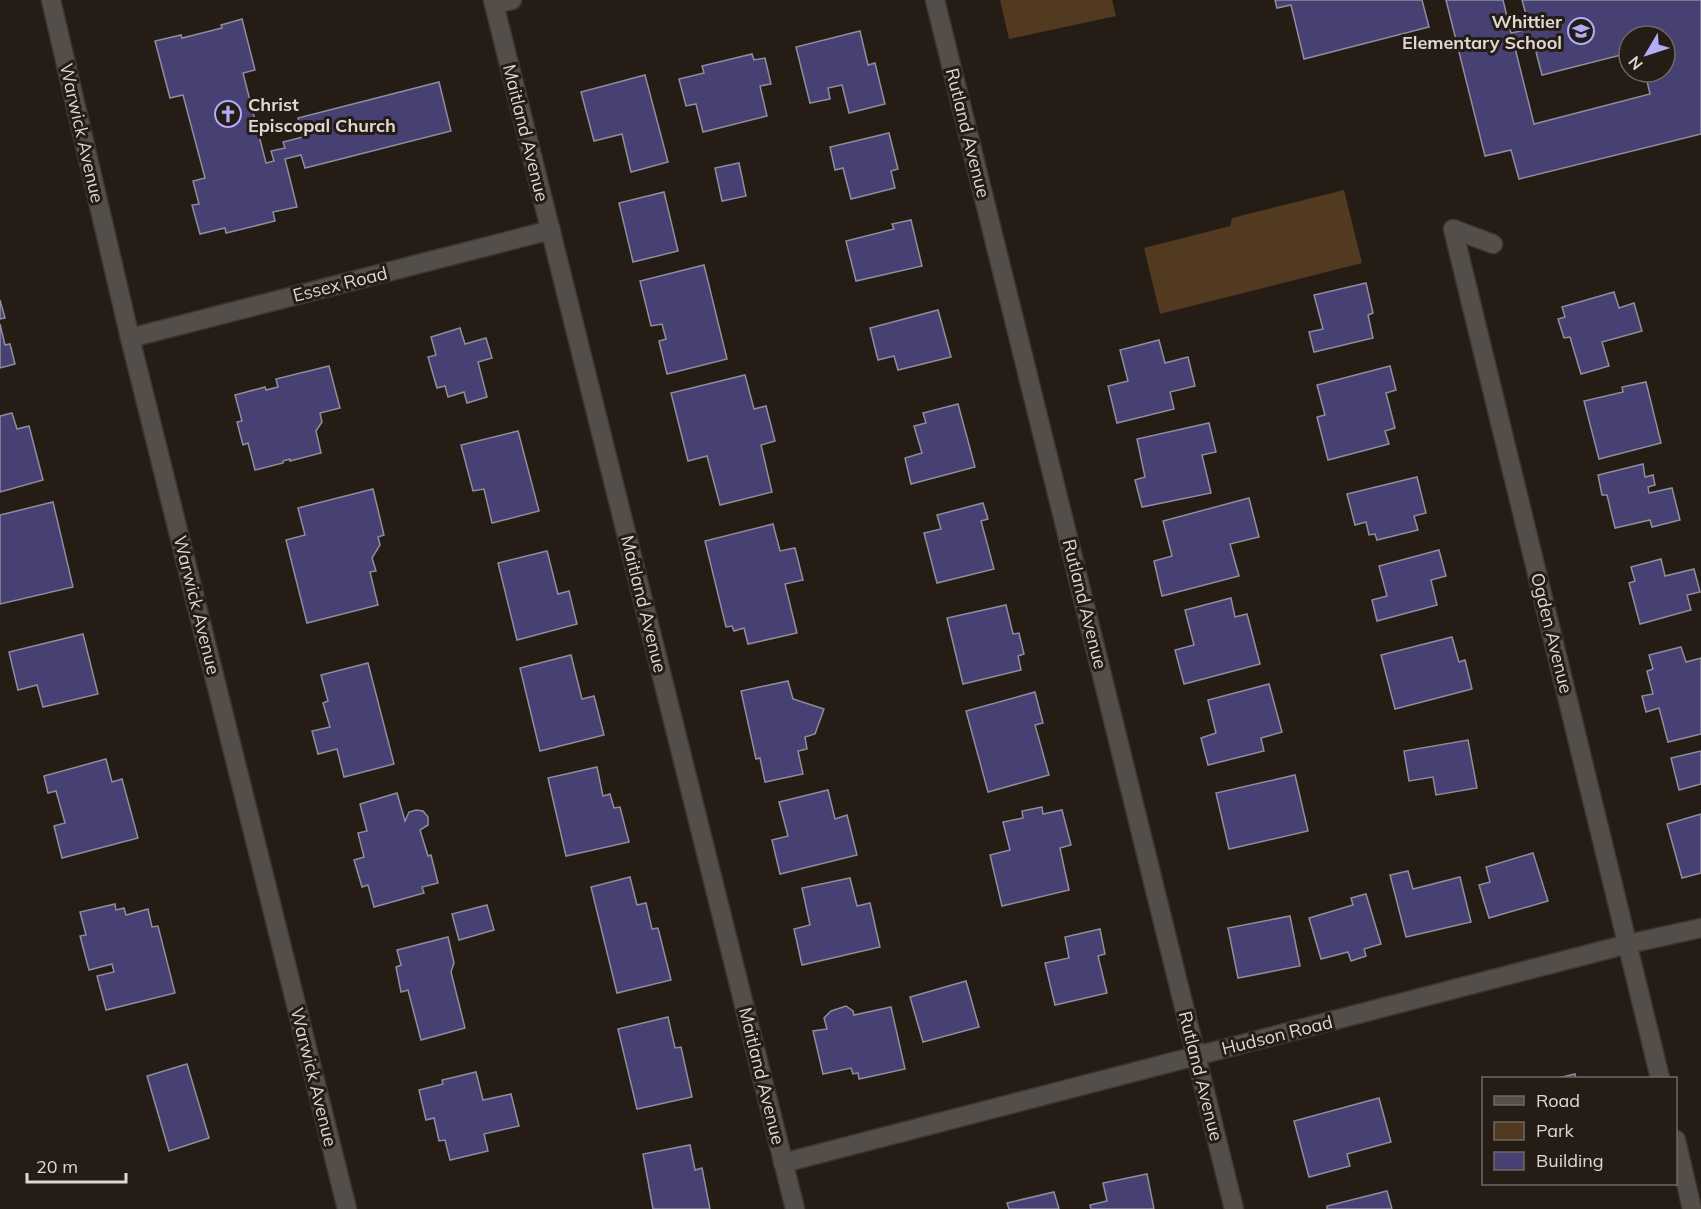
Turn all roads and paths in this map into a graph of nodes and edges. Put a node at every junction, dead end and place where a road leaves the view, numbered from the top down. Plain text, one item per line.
1 (51, 0) edge
2 (512, 0) edge
3 (935, 0) edge
4 (494, 2) edge
5 (551, 230) junction
6 (1493, 244) dead end
7 (130, 338) junction
8 (1701, 928) edge
9 (1628, 945) junction
10 (1196, 1056) junction
11 (1660, 1077) edge
12 (1677, 1144) edge
13 (783, 1163) junction
14 (347, 1209) edge
15 (795, 1209) edge
16 (1234, 1209) edge
17 (1692, 1209) edge

1 - 7 street, Warwick Avenue
2 - 4 street
3 - 10 street, Rutland Avenue
4 - 5 street, Maitland Avenue
5 - 7 street, Essex Road
5 - 13 street, Maitland Avenue
6 - 9 street, Ogden Avenue
7 - 14 street, Warwick Avenue
8 - 9 street, Hudson Road
9 - 10 street, Hudson Road
9 - 11 street, Ogden Avenue
10 - 13 street, Hudson Road
10 - 16 street, Rutland Avenue
12 - 17 street
13 - 15 street, Maitland Avenue

